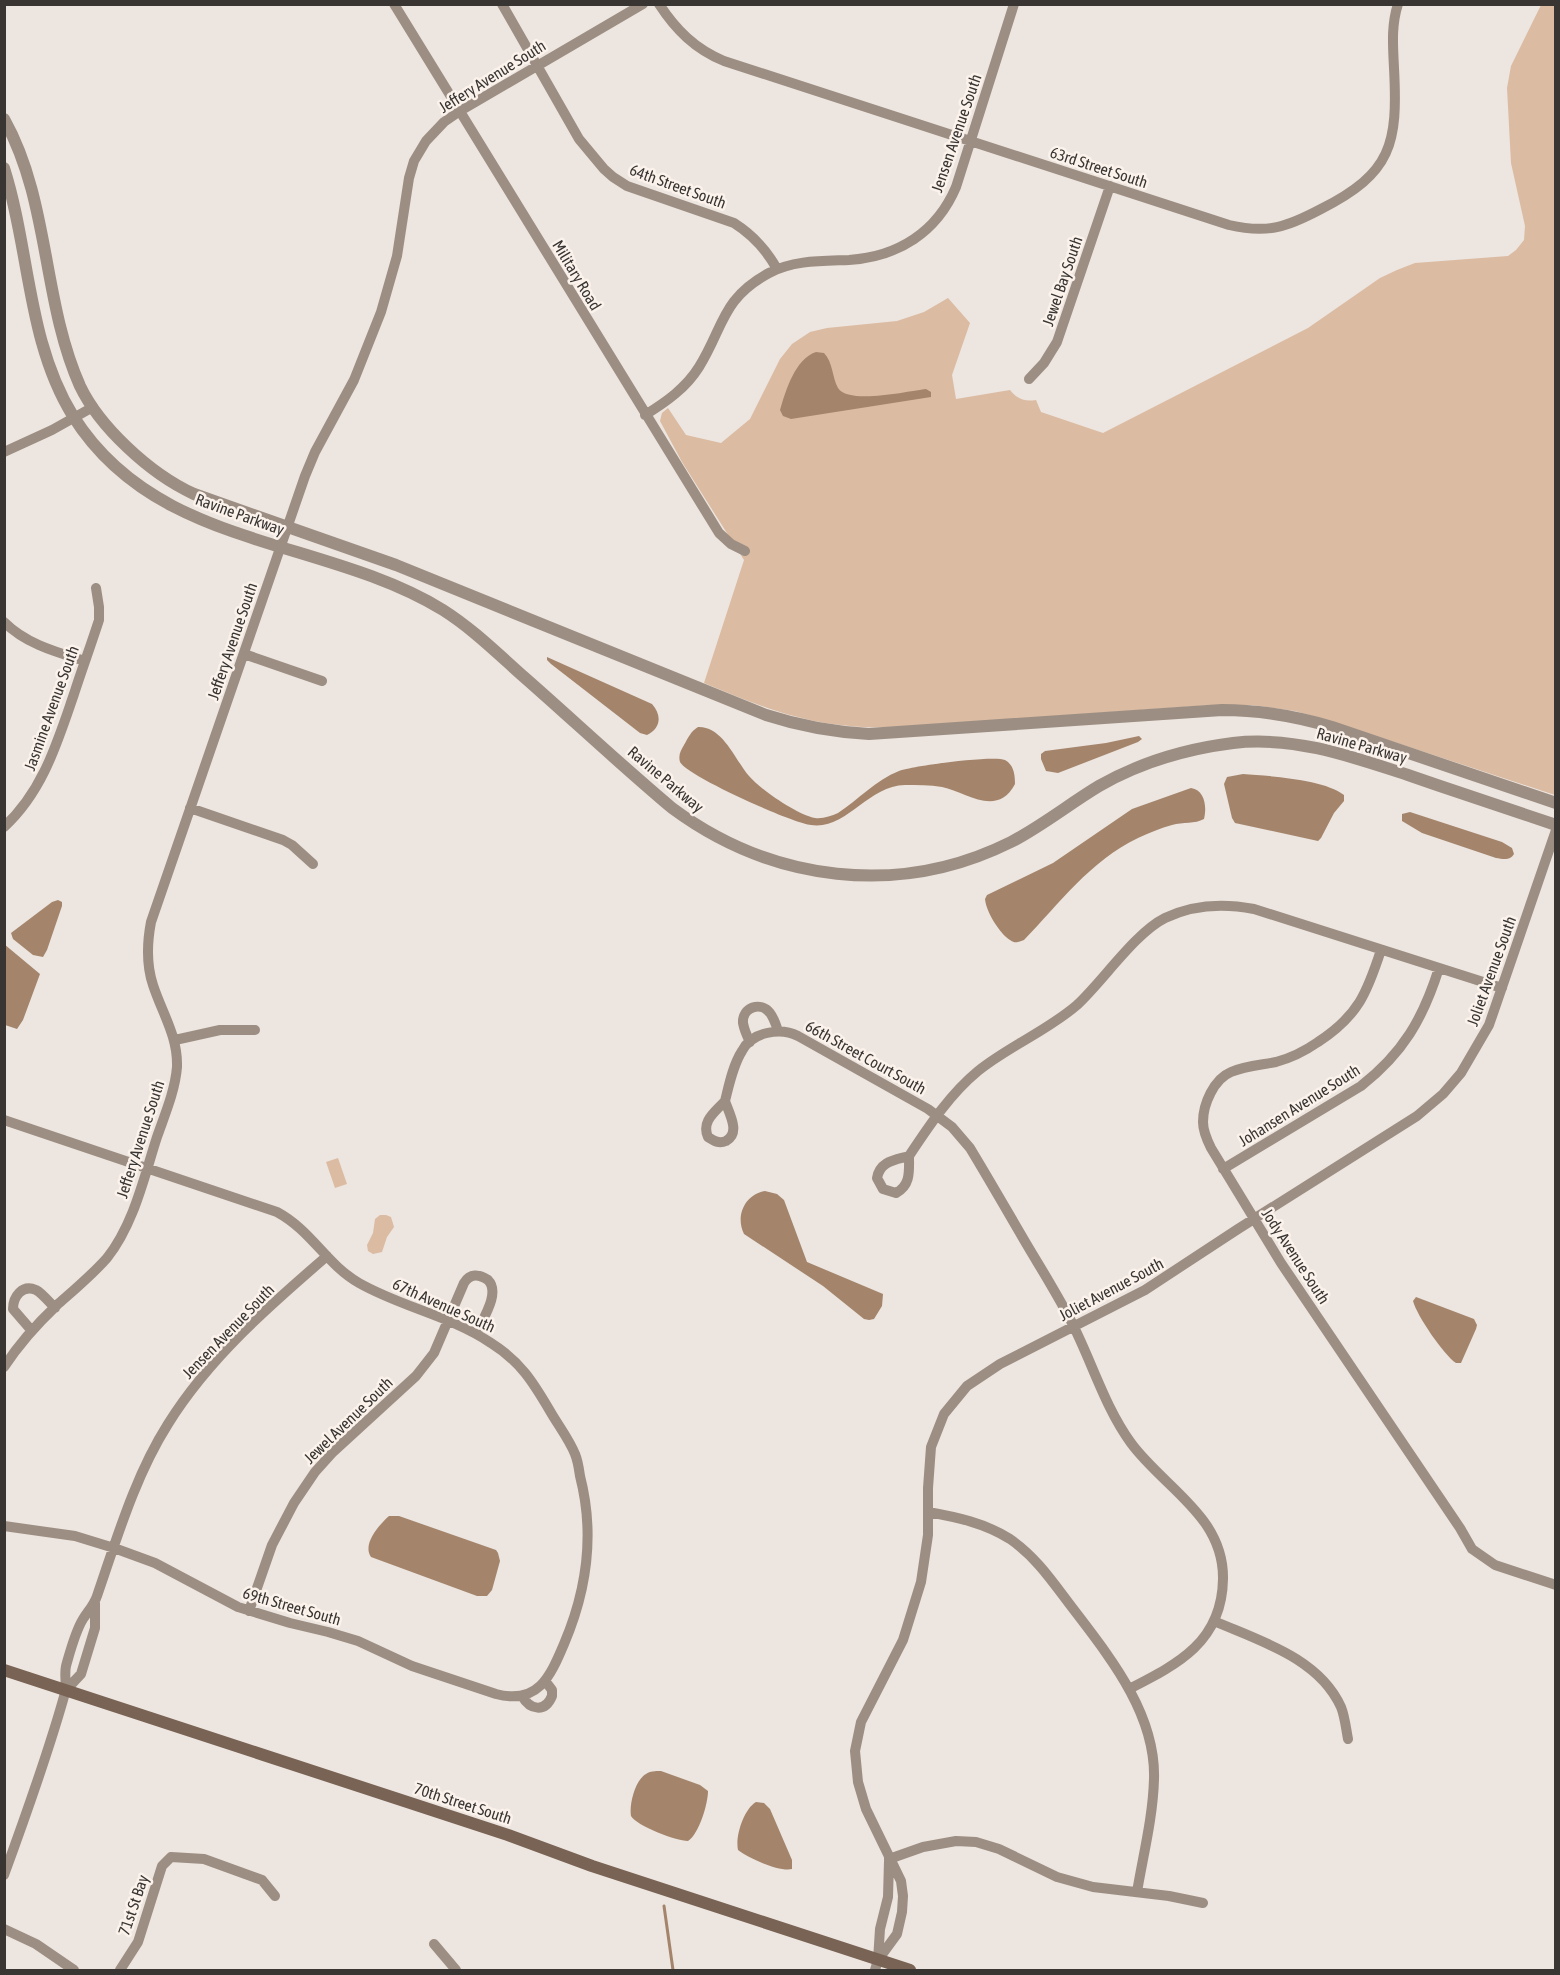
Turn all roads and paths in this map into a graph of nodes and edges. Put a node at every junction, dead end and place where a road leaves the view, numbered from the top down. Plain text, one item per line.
1 (394, 4) edge
2 (502, 4) edge
3 (644, 4) edge
4 (658, 4) edge
5 (1014, 4) edge
6 (1398, 4) edge
7 (537, 66) junction
8 (460, 111) junction
9 (4, 119) edge
10 (971, 141) junction
11 (4, 168) edge
12 (1110, 186) junction
13 (777, 269) junction
14 (1029, 379) dead end
15 (93, 407) junction
16 (645, 415) junction
17 (74, 417) junction
18 (4, 452) edge
19 (287, 526) junction
20 (280, 547) junction
21 (745, 551) dead end
22 (96, 588) dead end
23 (4, 622) edge
24 (244, 654) junction
25 (85, 661) junction
26 (322, 681) dead end
27 (1556, 803) edge
28 (190, 808) junction
29 (1556, 825) edge
30 (4, 828) edge
31 (1556, 830) edge
32 (313, 864) dead end
33 (1381, 950) junction
34 (1439, 968) junction
35 (1502, 988) junction
36 (255, 1030) dead end
37 (778, 1031) junction
38 (175, 1040) junction
39 (750, 1042) junction
40 (725, 1101) dead end
41 (938, 1115) junction
42 (4, 1120) edge
43 (909, 1156) dead end
44 (147, 1168) junction
45 (1223, 1169) junction
46 (1254, 1219) junction
47 (327, 1256) junction
48 (55, 1308) junction
49 (448, 1321) junction
50 (1074, 1326) junction
51 (32, 1330) junction
52 (476, 1334) junction
53 (4, 1367) edge
54 (928, 1512) junction
55 (4, 1526) edge
56 (114, 1548) junction
57 (1556, 1585) edge
58 (95, 1603) junction
59 (249, 1611) junction
60 (1214, 1621) junction
61 (4, 1670) edge
62 (546, 1682) junction
63 (1129, 1689) junction
64 (66, 1690) junction
65 (522, 1696) junction
66 (1348, 1739) dead end
67 (889, 1859) junction
68 (4, 1875) edge
69 (1137, 1892) junction
70 (275, 1896) dead end
71 (1203, 1903) dead end
72 (4, 1929) edge
73 (434, 1944) dead end
74 (876, 1965) edge
75 (74, 1971) edge
76 (120, 1971) edge
77 (456, 1971) edge
78 (910, 1971) edge

1 - 8 street, Military Road
2 - 7 street
3 - 7 street, Jeffery Avenue South
4 - 10 street, 63rd Street South
5 - 10 street, Jensen Avenue South
6 - 12 street, 63rd Street South
7 - 8 street, Jeffery Avenue South
7 - 13 street, 64th Street South
8 - 16 street, Military Road
8 - 19 street, Jeffery Avenue South
9 - 15 street, Ravine Parkway
10 - 12 street, 63rd Street South
10 - 13 street, Jensen Avenue South
11 - 17 street, Ravine Parkway
12 - 14 street, Jewel Bay South
13 - 16 street, Jensen Avenue South
15 - 17 street
15 - 19 street, Ravine Parkway
16 - 21 street, Military Road
17 - 18 street
17 - 20 street, Ravine Parkway
19 - 20 street, Jeffery Avenue South
19 - 27 street, Ravine Parkway
20 - 24 street, Jeffery Avenue South
20 - 29 street, Ravine Parkway
22 - 25 street, Jasmine Avenue South
23 - 25 street
24 - 26 street
24 - 28 street, Jeffery Avenue South
25 - 30 street, Jasmine Avenue South
28 - 32 street
28 - 38 street, Jeffery Avenue South
31 - 35 street, Joliet Avenue South
33 - 34 street
33 - 41 street
33 - 45 street, Jody Avenue South
34 - 35 street
34 - 45 street, Johansen Avenue South
35 - 46 street, Joliet Avenue South
36 - 38 street
37 - 39 street, 66th Street Court South
37 - 39 street, 66th Street Court South
37 - 41 street, 66th Street Court South
38 - 44 street, Jeffery Avenue South
39 - 40 street
41 - 43 street
41 - 50 street, 66th Street Court South
42 - 44 street, 67th Avenue South
44 - 47 street, 67th Avenue South
44 - 48 street, Jeffery Avenue South
45 - 46 street, Jody Avenue South
46 - 50 street, Joliet Avenue South
46 - 57 street, Jody Avenue South
47 - 49 street, 67th Avenue South
47 - 56 street, Jensen Avenue South
48 - 51 street, Jeffery Avenue South
48 - 51 street
49 - 52 street, 67th Avenue South
49 - 52 street, Jewel Avenue South
49 - 59 street, Jewel Avenue South
50 - 54 street, Joliet Avenue South
50 - 60 street, 66th Street Court South
51 - 53 street, Jeffery Avenue South
52 - 62 street, 67th Avenue South
54 - 63 street
54 - 67 street, Joliet Avenue South
55 - 56 street, 69th Street South
56 - 58 street, Jensen Avenue South
56 - 59 street, 69th Street South
58 - 64 street, Jensen Avenue South
58 - 64 street, Jensen Avenue South
59 - 65 street, 69th Street South
60 - 63 street
60 - 66 street
61 - 64 main road, 70th Street South
62 - 65 street
62 - 65 street, 67th Avenue South
63 - 69 street
64 - 68 street, Jensen Avenue South
64 - 74 main road, 70th Street South
67 - 69 street
67 - 74 street, Joliet Avenue South
67 - 74 street, Joliet Avenue South
69 - 71 street
70 - 76 street, 71st St Bay
72 - 75 street
73 - 77 street
74 - 78 main road, 70th Street South

